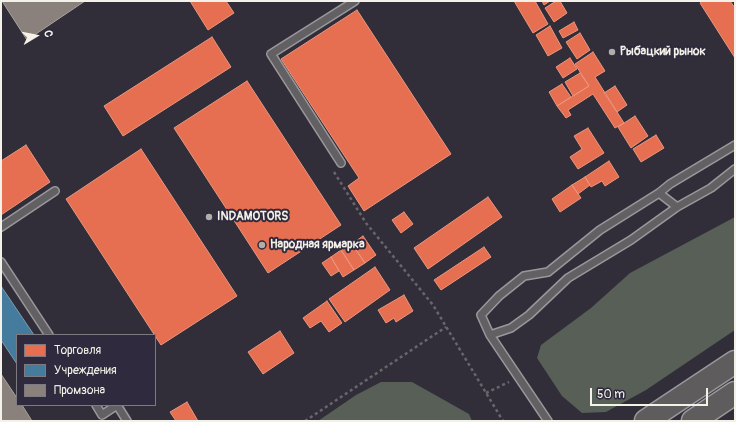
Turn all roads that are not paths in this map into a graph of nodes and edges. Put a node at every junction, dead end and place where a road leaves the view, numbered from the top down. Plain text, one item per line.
1 (355, 1) edge
2 (735, 145) edge
3 (341, 164) dead end
4 (735, 169) edge
5 (55, 191) dead end
6 (658, 193) junction
7 (677, 207) junction
8 (1, 228) edge
9 (1, 262) edge
10 (48, 334) edge
11 (490, 335) junction
12 (735, 362) edge
13 (735, 393) edge
14 (97, 406) edge
15 (116, 406) edge
16 (118, 406) edge
17 (127, 421) edge
18 (548, 421) edge
19 (646, 421) edge
20 (693, 421) edge

1 - 3 lane
2 - 6 lane
4 - 7 lane
5 - 8 lane
6 - 7 lane
6 - 11 lane
7 - 11 lane
9 - 10 lane
11 - 18 lane
12 - 19 highway
13 - 20 highway
14 - 15 lane
16 - 17 lane

